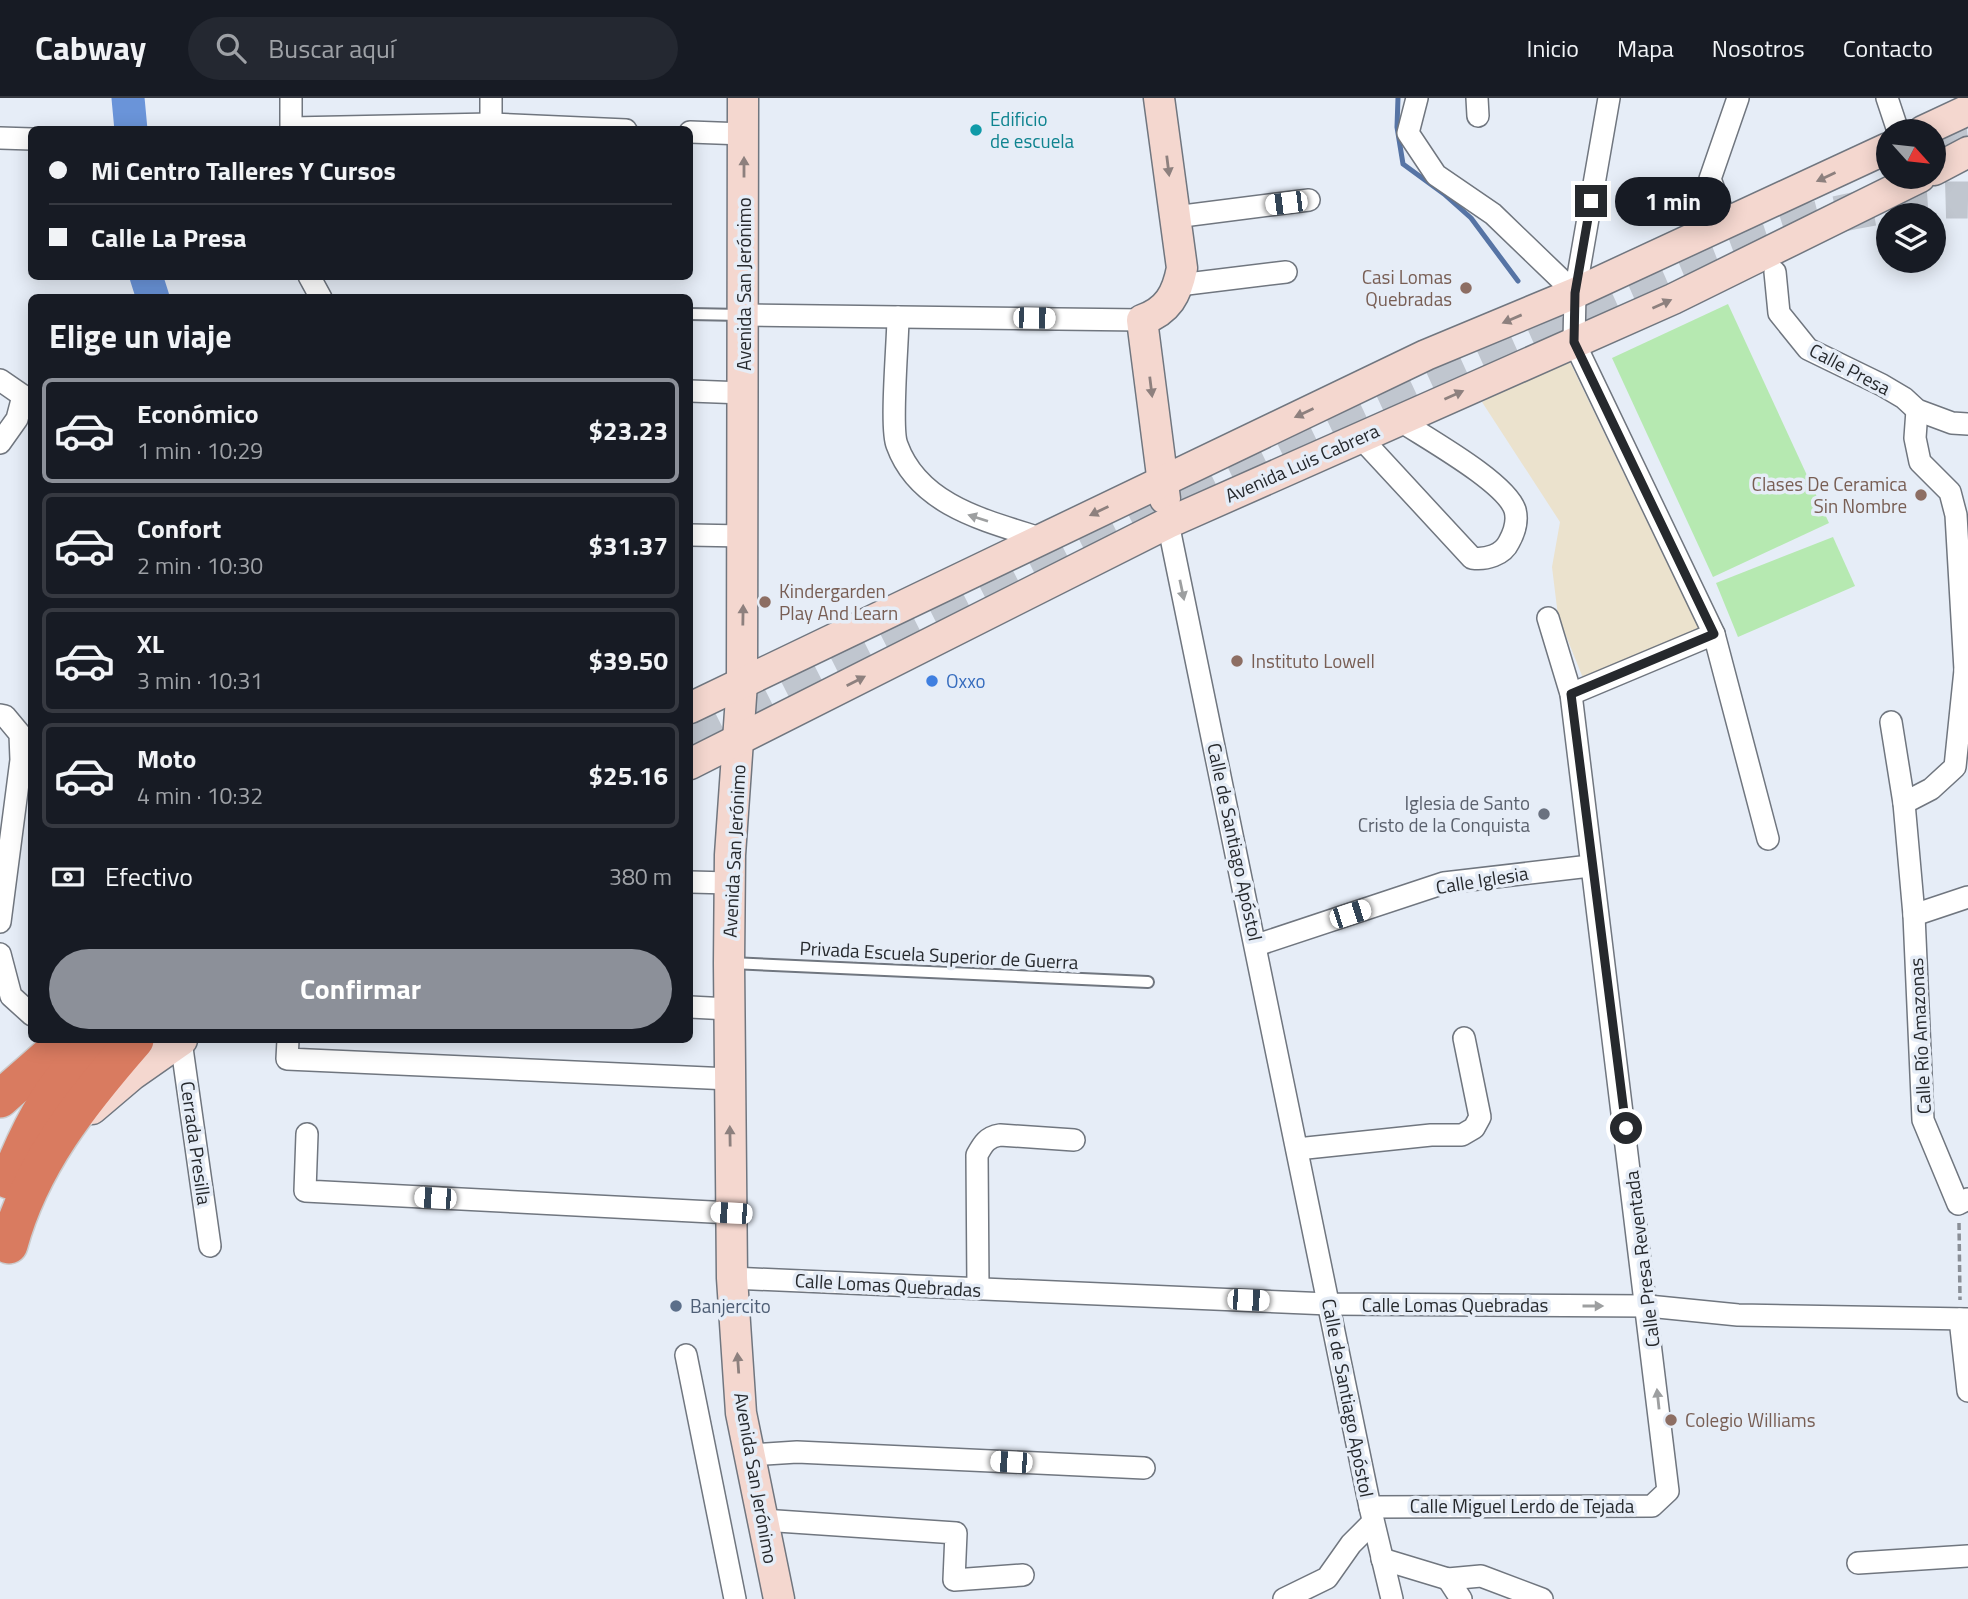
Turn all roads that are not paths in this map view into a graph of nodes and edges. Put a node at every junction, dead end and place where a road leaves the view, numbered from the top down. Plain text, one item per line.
1 (291, 98) edge
2 (491, 98) edge
3 (743, 98) edge
4 (1160, 98) edge
5 (1417, 98) edge
6 (1609, 98) edge
7 (1738, 98) edge
8 (1887, 98) edge
9 (1968, 110) edge
10 (1894, 119) edge
11 (1946, 120) edge
12 (491, 124) junction
13 (291, 126) edge
14 (411, 126) edge
15 (536, 126) edge
16 (693, 132) edge
17 (744, 134) junction
18 (0, 138) edge
19 (28, 139) edge
20 (1968, 152) edge
21 (1876, 154) edge
22 (1946, 164) edge
23 (1896, 189) edge
24 (1309, 200) dead end
25 (1175, 217) junction
26 (1727, 223) junction
27 (1286, 272) dead end
28 (1775, 272) dead end
29 (1179, 285) junction
30 (1575, 293) junction
31 (693, 314) edge
32 (745, 315) junction
33 (898, 317) junction
34 (1142, 320) junction
35 (1574, 342) junction
36 (0, 380) edge
37 (693, 391) edge
38 (744, 393) junction
39 (27, 399) edge
40 (1917, 410) junction
41 (1399, 420) junction
42 (1968, 424) edge
43 (1360, 438) junction
44 (0, 443) edge
45 (1163, 480) junction
46 (1168, 523) junction
47 (693, 535) edge
48 (744, 536) junction
49 (1043, 539) junction
50 (1548, 618) dead end
51 (1714, 634) junction
52 (780, 666) junction
53 (1967, 672) edge
54 (742, 683) junction
55 (1571, 694) junction
56 (693, 707) edge
57 (795, 712) junction
58 (0, 715) edge
59 (1891, 722) dead end
60 (740, 739) junction
61 (693, 762) edge
62 (1903, 803) junction
63 (1768, 839) dead end
64 (1590, 866) junction
65 (693, 882) edge
66 (730, 883) junction
67 (1968, 897) edge
68 (1914, 915) junction
69 (0, 922) edge
70 (1257, 946) junction
71 (0, 954) edge
72 (729, 963) junction
73 (1148, 982) dead end
74 (693, 1007) edge
75 (729, 1009) junction
76 (28, 1011) edge
77 (1464, 1038) dead end
78 (45, 1043) edge
79 (64, 1043) edge
80 (72, 1043) edge
81 (99, 1043) edge
82 (125, 1043) edge
83 (174, 1043) edge
84 (182, 1043) edge
85 (288, 1043) edge
86 (134, 1057) edge
87 (730, 1079) junction
88 (0, 1098) edge
89 (307, 1134) dead end
90 (1074, 1139) dead end
91 (1297, 1149) junction
92 (0, 1157) edge
93 (1963, 1202) edge
94 (0, 1204) edge
95 (731, 1213) junction
96 (210, 1246) dead end
97 (3, 1248) edge
98 (732, 1278) junction
99 (978, 1289) junction
100 (1329, 1304) junction
101 (1648, 1307) junction
102 (1964, 1319) edge
103 (686, 1355) dead end
104 (1968, 1391) edge
105 (749, 1455) junction
106 (1144, 1468) dead end
107 (1668, 1491) joint
108 (1371, 1514) junction
109 (762, 1520) junction
110 (1968, 1556) edge
111 (1382, 1559) junction
112 (1858, 1563) dead end
113 (1023, 1575) dead end
114 (1448, 1578) junction
115 (735, 1599) edge
116 (779, 1599) edge
117 (1284, 1599) edge
118 (1392, 1599) edge
119 (1461, 1599) edge
120 (1542, 1599) edge

1 - 13 street
2 - 12 street
3 - 17 main road, Avenida San Jerónimo
4 -> 25 main road
5 - 30 street
6 - 30 street
7 - 26 street
8 - 10 street
9 - 11 main road
12 - 14 street
12 - 15 street
16 - 17 street
32 -> 17 main road, Avenida San Jerónimo
18 - 19 street
20 - 22 main road
21 -> 26 main road
35 -> 23 main road, Avenida Luis Cabrera
24 - 25 street
25 - 29 main road
26 - 30 main road
27 - 29 street
28 - 40 street, Calle Presa
29 - 34 main road
30 - 35 street
30 -> 45 main road
31 - 32 lane
32 - 33 street
32 - 38 main road, Avenida San Jerónimo
33 - 34 street
49 -> 33 street
34 -> 45 main road, Calle de Santiago Apóstol
41 -> 35 main road, Avenida Luis Cabrera
35 - 51 street
36 - 39 street
37 - 38 street
38 - 48 main road, Avenida San Jerónimo
39 - 44 street
40 - 42 street, Calle Presa
40 - 53 street
41 - 43 main road, Avenida Luis Cabrera
41 - 43 street
43 - 46 main road, Avenida Luis Cabrera
45 - 46 main road, Calle de Santiago Apóstol
45 -> 49 main road
57 -> 46 main road, Avenida Luis Cabrera
46 -> 70 street, Calle de Santiago Apóstol
47 - 48 street
54 -> 48 main road, Avenida San Jerónimo
49 - 52 main road
50 - 55 street, Calle Presa Reventada
51 - 55 street
51 - 63 street
52 - 54 main road
52 - 57 main road
53 - 62 street
54 - 56 main road
54 - 60 main road, Avenida San Jerónimo
55 - 64 street, Calle Presa Reventada
57 - 60 main road, Avenida Luis Cabrera
58 - 69 street
59 - 62 street, Calle Río Amazonas
60 - 61 main road, Avenida Luis Cabrera
60 - 66 main road, Avenida San Jerónimo
62 - 68 street, Calle Río Amazonas
64 - 70 street, Calle Iglesia
64 - 101 street, Calle Presa Reventada
65 - 66 street
66 - 72 main road, Avenida San Jerónimo
67 - 68 street
68 - 93 street, Calle Río Amazonas
70 - 91 street, Calle de Santiago Apóstol
71 - 76 street
72 - 73 lane, Privada Escuela Superior de Guerra
72 - 75 main road, Avenida San Jerónimo
74 - 75 street
75 - 87 main road, Avenida San Jerónimo
77 - 91 street
78 - 88 main road
79 - 88 highway
80 - 92 highway
81 - 94 highway
82 - 97 highway
83 - 86 main road
84 - 96 street, Cerrada Presilla
85 - 87 street
86 - 97 main road
86 - 97 highway
95 -> 87 main road, Avenida San Jerónimo
89 - 95 street
90 - 99 street
91 - 100 street, Calle de Santiago Apóstol
95 - 98 main road, Avenida San Jerónimo
98 - 99 street, Calle Lomas Quebradas
105 -> 98 main road, Avenida San Jerónimo
99 - 100 street, Calle Lomas Quebradas
100 -> 101 street, Calle Lomas Quebradas
100 - 108 street, Calle de Santiago Apóstol
101 - 102 street, Calle Lomas Quebradas
107 -> 101 street, Calle Presa Reventada
102 - 104 street
103 - 115 street
105 - 106 street
105 - 109 main road, Avenida San Jerónimo
107 - 108 street, Calle Miguel Lerdo de Tejada
108 - 111 street, Calle de Santiago Apóstol
108 - 117 street
109 - 113 street
109 - 116 main road, Avenida San Jerónimo
110 - 112 street
111 - 114 street
111 - 118 street, Calle de Santiago Apóstol
114 - 119 street
114 - 120 street

